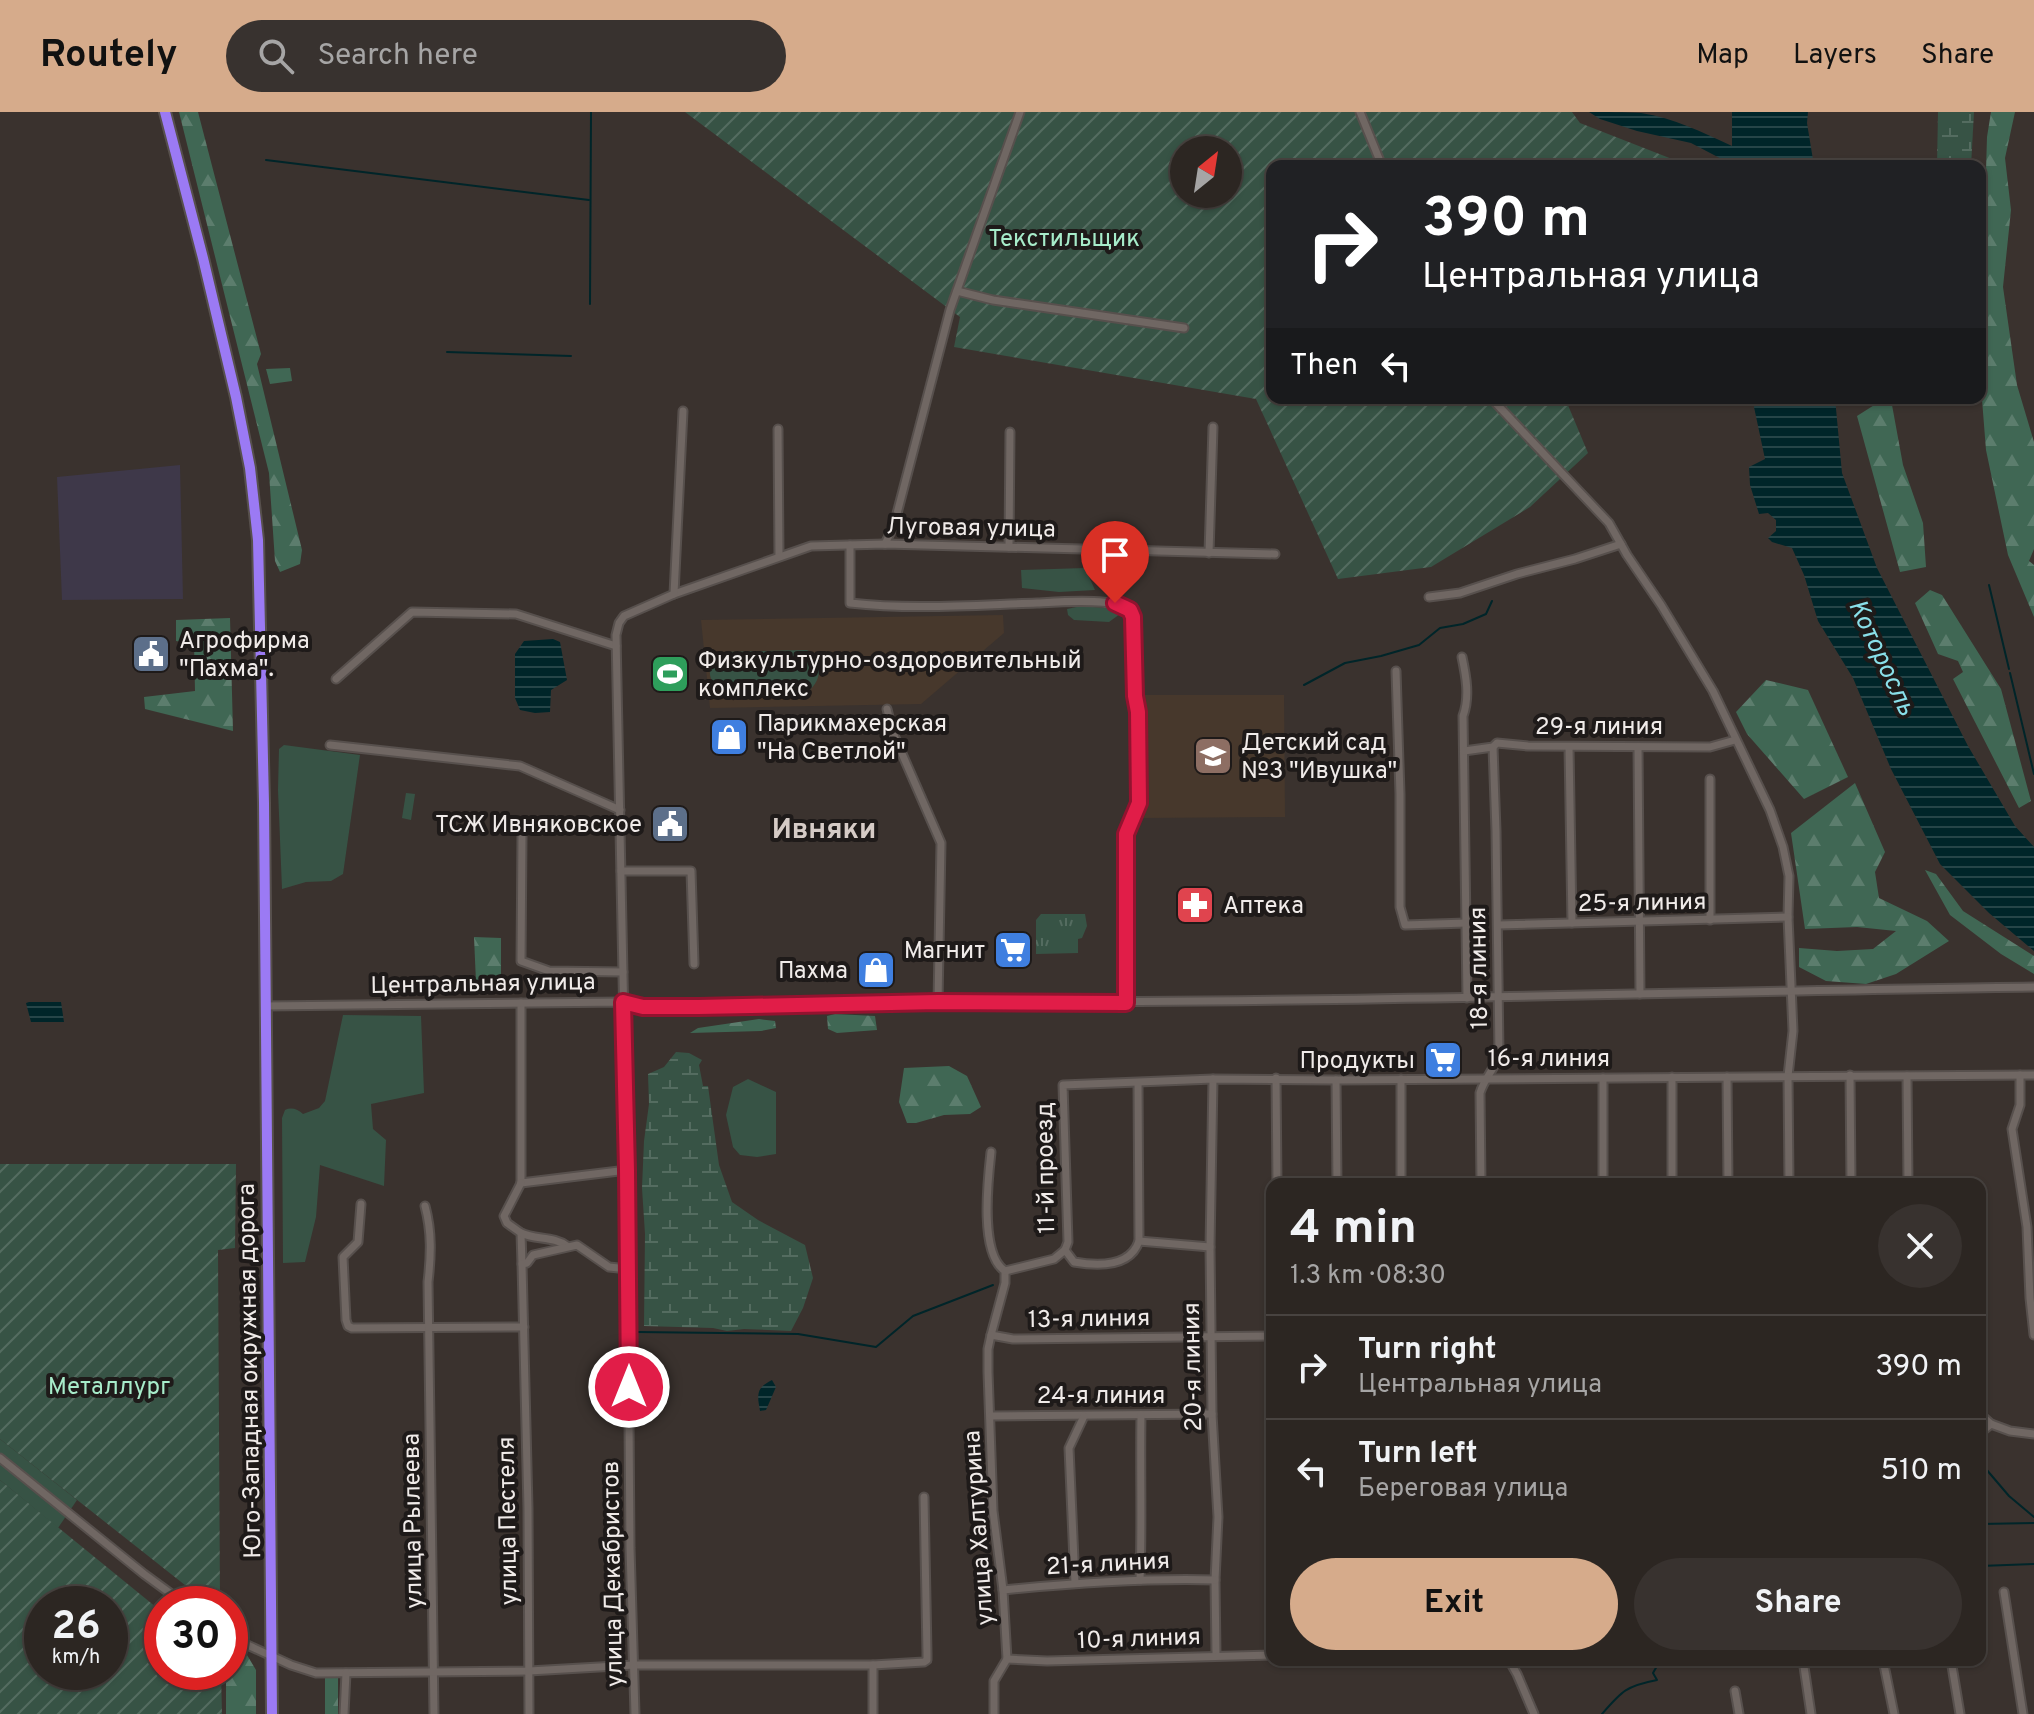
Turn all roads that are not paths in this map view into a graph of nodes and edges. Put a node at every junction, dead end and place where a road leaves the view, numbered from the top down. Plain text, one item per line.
1 (165, 112) edge
2 (1020, 112) edge
3 (1360, 112) edge
4 (1380, 160) edge
5 (957, 291) junction
6 (1184, 328) dead end
7 (1497, 404) edge
8 (683, 411) dead end
9 (1213, 427) dead end
10 (778, 429) dead end
11 (1010, 432) dead end
12 (885, 544) junction
13 (1621, 544) junction
14 (850, 545) junction
15 (1009, 547) junction
16 (1209, 553) junction
17 (1275, 554) dead end
18 (779, 556) junction
19 (674, 594) junction
20 (1429, 597) dead end
21 (616, 646) junction
22 (1462, 657) dead end
23 (1396, 671) dead end
24 (336, 679) dead end
25 (887, 709) dead end
26 (1735, 740) junction
27 (330, 745) dead end
28 (1493, 747) junction
29 (1569, 747) junction
30 (1638, 747) junction
31 (1464, 751) junction
32 (1710, 779) dead end
33 (620, 810) junction
34 (522, 836) dead end
35 (621, 871) junction
36 (1788, 917) junction
37 (1710, 920) junction
38 (1639, 922) junction
39 (1466, 923) junction
40 (1572, 923) junction
41 (1498, 925) junction
42 (694, 964) dead end
43 (623, 972) junction
44 (2034, 987) edge
45 (1792, 990) junction
46 (1640, 994) junction
47 (1467, 998) junction
48 (1498, 998) junction
49 (623, 1002) junction
50 (938, 1002) junction
51 (521, 1003) junction
52 (1126, 1003) junction
53 (265, 1006) junction
54 (1850, 1075) junction
55 (2020, 1075) junction
56 (2034, 1075) edge
57 (1788, 1076) junction
58 (1907, 1076) junction
59 (1672, 1077) junction
60 (1727, 1077) junction
61 (1276, 1078) junction
62 (1603, 1078) junction
63 (1213, 1079) junction
64 (1401, 1079) junction
65 (1486, 1079) junction
66 (1336, 1080) junction
67 (1138, 1083) junction
68 (1063, 1085) joint
69 (991, 1152) dead end
70 (627, 1170) junction
71 (1277, 1178) edge
72 (1337, 1178) edge
73 (1401, 1178) edge
74 (1481, 1178) edge
75 (1603, 1178) edge
76 (1672, 1178) edge
77 (1728, 1178) edge
78 (1789, 1178) edge
79 (1851, 1178) edge
80 (1908, 1178) edge
81 (521, 1183) junction
82 (361, 1204) dead end
83 (425, 1206) dead end
84 (521, 1233) junction
85 (1139, 1241) junction
86 (567, 1246) junction
87 (1210, 1247) junction
88 (1065, 1250) junction
89 (522, 1264) junction
90 (628, 1269) junction
91 (1005, 1271) junction
92 (429, 1327) junction
93 (524, 1327) junction
94 (991, 1335) junction
95 (2034, 1335) edge
96 (1266, 1336) edge
97 (1212, 1337) junction
98 (1212, 1414) junction
99 (1141, 1415) junction
100 (991, 1416) junction
101 (1084, 1416) junction
102 (1986, 1419) edge
103 (1991, 1424) junction
104 (1986, 1428) edge
105 (2034, 1434) edge
106 (0, 1458) edge
107 (924, 1497) dead end
108 (1140, 1580) junction
109 (1215, 1580) junction
110 (1075, 1583) junction
111 (160, 1586) edge
112 (1003, 1590) junction
113 (2004, 1592) dead end
114 (248, 1646) edge
115 (1216, 1655) junction
116 (1266, 1655) edge
117 (272, 1657) junction
118 (1007, 1659) junction
119 (634, 1665) junction
120 (873, 1665) junction
121 (1512, 1666) edge
122 (1804, 1666) edge
123 (1884, 1666) edge
124 (1952, 1666) edge
125 (434, 1670) junction
126 (529, 1671) junction
127 (346, 1673) junction
128 (1735, 1691) dead end
129 (272, 1714) edge
130 (344, 1714) edge
131 (434, 1714) edge
132 (529, 1714) edge
133 (635, 1714) edge
134 (873, 1714) edge
135 (994, 1714) edge
136 (1534, 1714) edge
137 (1739, 1714) edge
138 (1811, 1714) edge
139 (1894, 1714) edge
140 (1960, 1714) edge
141 (2023, 1714) edge

1 - 53 highway
2 - 5 street
3 - 4 street
5 - 6 street
5 - 12 street
7 - 13 street
8 - 19 street
9 - 16 street
10 - 18 street
11 - 15 street
12 - 14 street, Луговая улица
12 - 15 street, Луговая улица
13 - 20 street
13 - 26 street
14 - 18 street, Луговая улица
14 - 52 street
15 - 16 street, Луговая улица
16 - 17 street, Луговая улица
18 - 19 street, Луговая улица
19 - 21 street, Луговая улица
21 - 24 street
21 - 33 street, улица Декабристов
22 - 31 street
23 - 39 street
25 - 50 street
26 - 30 street, 29-я линия
26 - 36 street
27 - 33 street
28 - 29 street, 29-я линия
28 - 31 street, 29-я линия
28 - 41 street, 18-я линия
29 - 30 street, 29-я линия
29 - 40 street
30 - 38 street
31 - 39 street
32 - 37 street
33 - 35 street, улица Декабристов
34 - 43 street
35 - 42 street
35 - 43 street, улица Декабристов
36 - 37 street, 25-я линия
36 - 45 street
37 - 38 street, 25-я линия
38 - 40 street, 25-я линия
38 - 46 street
39 - 47 street
40 - 41 street, 25-я линия
41 - 48 street, 18-я линия
43 - 49 street, улица Декабристов
44 - 45 street
45 - 46 street
45 - 57 street
46 - 48 street
47 - 48 street
47 - 52 street, Центральная улица
48 - 65 street, 18-я линия
49 - 50 street, Центральная улица
49 - 51 street, Центральная улица
49 - 70 street, улица Декабристов
50 - 52 street, Центральная улица
51 - 53 street, Центральная улица
51 - 81 street
53 - 117 highway, Юго-Западная окружная дорога
54 - 57 street, 16-я линия
54 - 58 street, 16-я линия
54 - 79 street
55 - 56 street, 16-я линия
55 - 58 street, 16-я линия
55 - 95 street
57 - 60 street, 16-я линия
57 - 78 street
58 - 80 street
59 - 60 street, 16-я линия
59 - 62 street, 16-я линия
59 - 76 street
60 - 77 street
61 - 63 street, 16-я линия
61 - 66 street, 16-я линия
61 - 71 street
62 - 65 street, 16-я линия
62 - 75 street
63 - 67 street, 16-я линия
63 - 87 street, 20-я линия
64 - 65 street, 16-я линия
64 - 66 street, 16-я линия
64 - 73 street
65 - 74 street, 18-я линия
66 - 72 street
67 - 68 street, 16-я линия
67 - 85 street
68 - 88 street, 11-й проезд
69 - 91 street
70 - 81 street
70 - 90 street, улица Декабристов
81 - 84 street, улица Пестеля
82 - 92 street
83 - 92 street, улица Рылеева
84 - 86 street
84 - 89 street, улица Пестеля
85 - 87 street
85 - 88 street
86 - 89 street
86 - 90 street
87 - 97 street, 20-я линия
88 - 91 street
89 - 93 street, улица Пестеля
90 - 119 street, улица Декабристов
91 - 94 street, улица Халтурина
92 - 93 street
92 - 125 street, улица Рылеева
93 - 126 street, улица Пестеля
94 - 97 street, 13-я линия
94 - 100 street, улица Халтурина
96 - 97 street, 13-я линия
97 - 98 street, 20-я линия
98 - 99 street, 24-я линия
98 - 109 street, 20-я линия
99 - 101 street, 24-я линия
99 - 108 street
100 - 101 street, 24-я линия
100 - 112 street, улица Халтурина
101 - 110 street
102 - 103 street
103 - 104 street
103 - 105 street
106 - 111 street
107 - 120 street
108 - 109 street, 21-я линия
108 - 110 street, 21-я линия
109 - 115 street, 20-я линия
110 - 112 street, 21-я линия
112 - 118 street, улица Халтурина
113 - 141 street
114 - 117 street
115 - 116 street, 10-я линия
115 - 118 street, 10-я линия
117 - 127 street
117 - 129 highway, Юго-Западная окружная дорога
118 - 135 street, улица Халтурина
119 - 120 street
119 - 126 street
119 - 133 street, улица Декабристов
120 - 134 street
121 - 136 street
122 - 138 street
123 - 139 street
124 - 140 street
125 - 126 street
125 - 127 street
125 - 131 street, улица Рылеева
126 - 132 street, улица Пестеля
127 - 130 street
128 - 137 street

